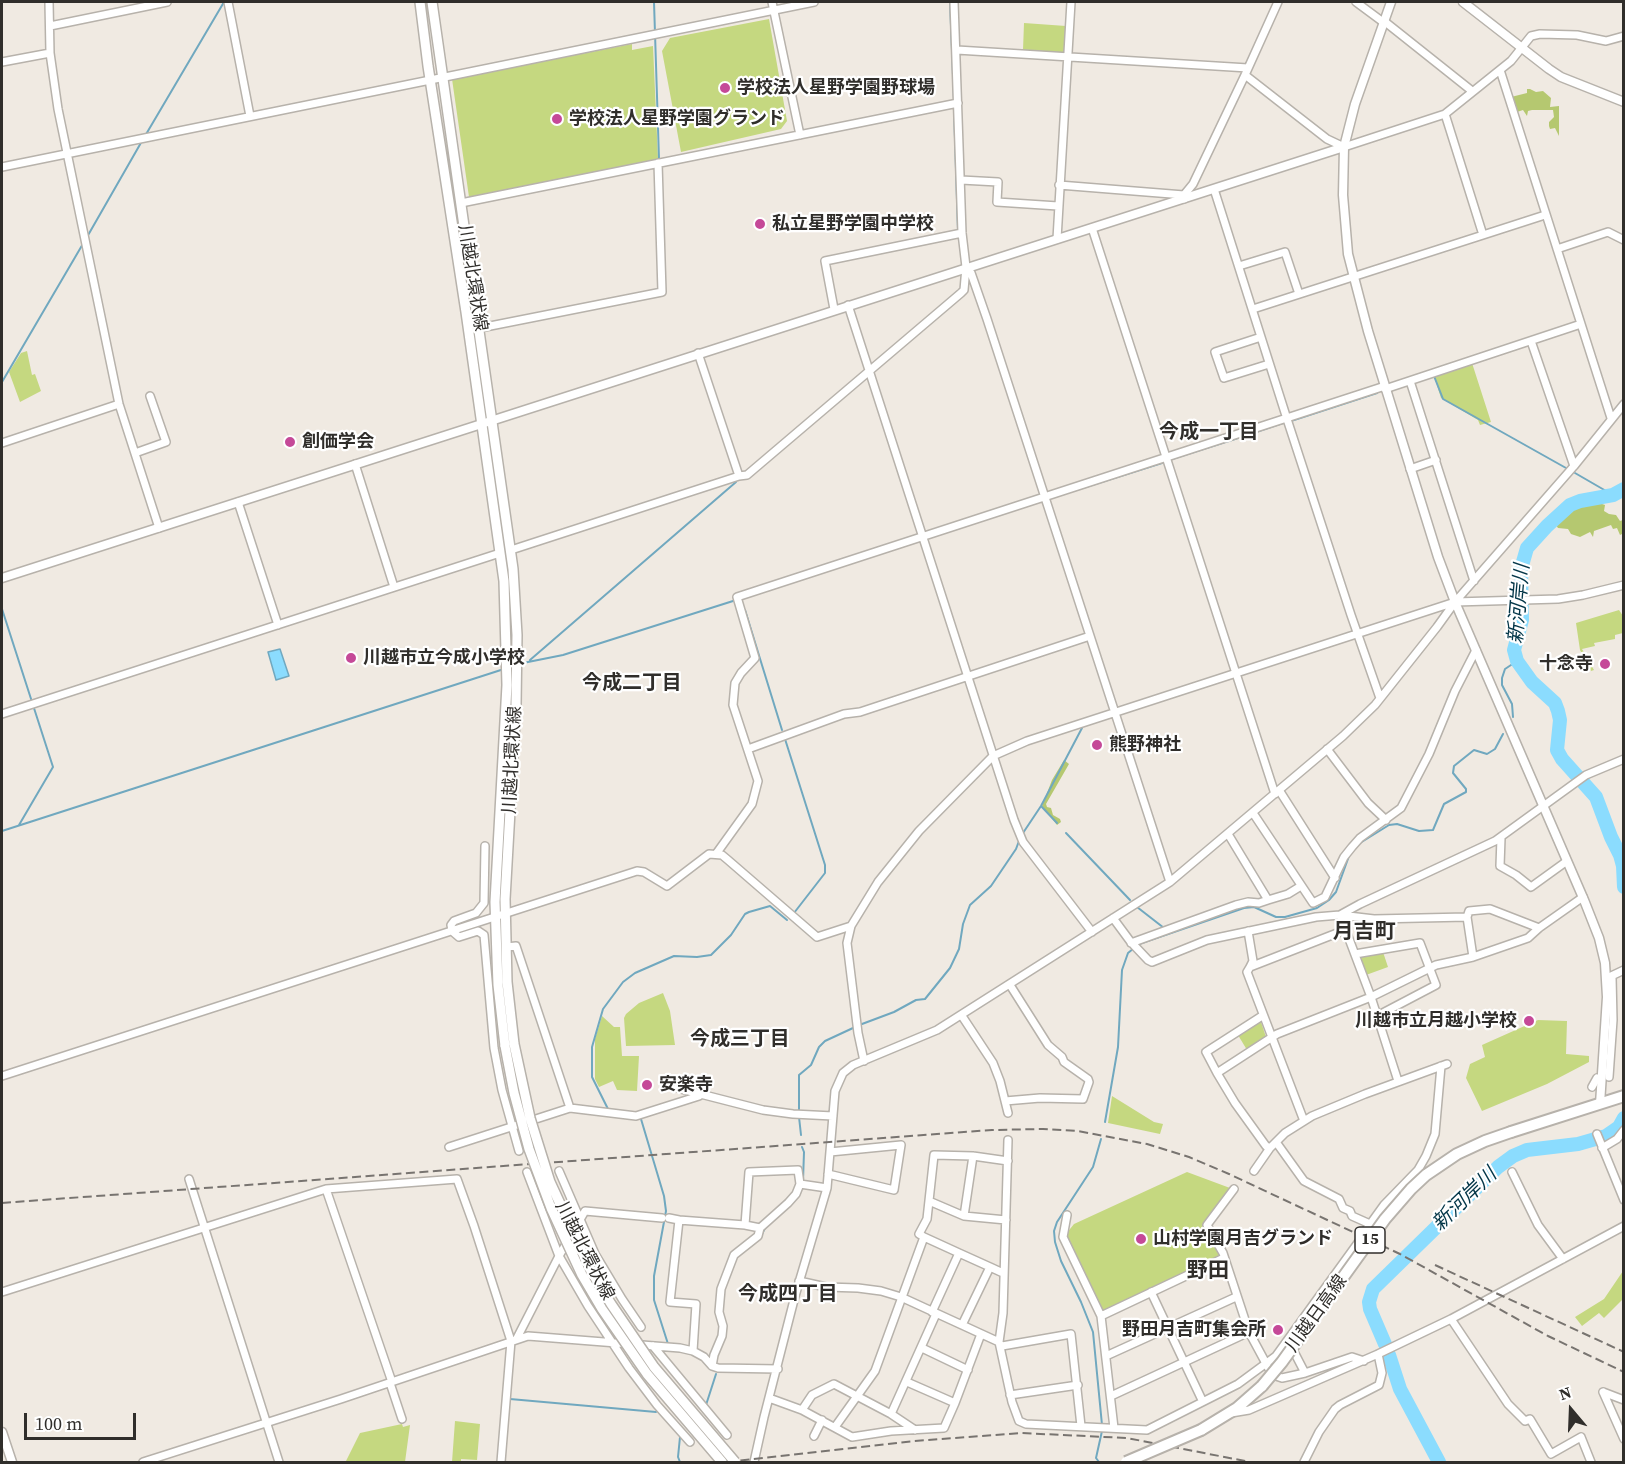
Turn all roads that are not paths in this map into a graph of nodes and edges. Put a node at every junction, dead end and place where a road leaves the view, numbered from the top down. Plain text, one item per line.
1 (49, 2) edge
2 (166, 2) edge
3 (228, 2) edge
4 (420, 2) edge
5 (432, 2) edge
6 (772, 2) edge
7 (814, 2) edge
8 (954, 2) edge
9 (1071, 2) edge
10 (1278, 2) edge
11 (1356, 2) edge
12 (1391, 2) edge
13 (1463, 2) edge
14 (773, 10) junction
15 (1384, 22) junction
16 (50, 26) junction
17 (1623, 36) edge
18 (1523, 49) junction
19 (957, 50) junction
20 (50, 53) junction
21 (1066, 56) junction
22 (2, 62) edge
23 (1248, 68) junction
24 (1500, 70) junction
25 (1245, 75) junction
26 (442, 77) junction
27 (430, 80) junction
28 (1472, 91) junction
29 (1623, 102) edge
30 (958, 103) junction
31 (1445, 114) junction
32 (250, 116) junction
33 (800, 135) junction
34 (1344, 147) junction
35 (68, 153) junction
36 (658, 163) junction
37 (2, 167) edge
38 (961, 180) junction
39 (1059, 185) junction
40 (1214, 189) junction
41 (1184, 197) junction
42 (461, 203) junction
43 (1058, 206) junction
44 (1545, 216) junction
45 (1092, 228) junction
46 (962, 233) junction
47 (1483, 235) junction
48 (1057, 239) junction
49 (1623, 240) edge
50 (1557, 249) junction
51 (1239, 266) junction
52 (966, 267) junction
53 (1352, 277) junction
54 (1299, 294) junction
55 (848, 305) junction
56 (834, 309) junction
57 (1253, 309) junction
58 (1581, 324) junction
59 (480, 328) junction
60 (1261, 337) junction
61 (1531, 341) junction
62 (698, 353) junction
63 (1269, 364) junction
64 (868, 369) junction
65 (1410, 381) junction
66 (1385, 387) junction
67 (150, 396) dead end
68 (119, 404) junction
69 (1623, 404) edge
70 (1611, 418) junction
71 (1287, 419) junction
72 (493, 420) junction
73 (482, 423) junction
74 (2, 443) edge
75 (135, 453) junction
76 (1166, 458) junction
77 (1436, 460) junction
78 (355, 464) junction
79 (1574, 466) junction
80 (1410, 469) junction
81 (739, 476) junction
82 (1045, 497) junction
83 (238, 502) junction
84 (159, 528) junction
85 (923, 536) junction
86 (511, 550) junction
87 (500, 553) junction
88 (2, 578) edge
89 (1474, 581) junction
90 (1623, 585) edge
91 (394, 587) junction
92 (1455, 602) junction
93 (278, 625) junction
94 (1357, 633) junction
95 (1090, 636) junction
96 (1476, 650) junction
97 (1235, 673) junction
98 (968, 675) junction
99 (1380, 698) junction
100 (1115, 712) junction
101 (2, 714) edge
102 (748, 749) junction
103 (1327, 749) junction
104 (993, 756) junction
105 (1623, 759) edge
106 (1277, 792) junction
107 (1544, 807) junction
108 (1252, 813) junction
109 (1386, 820) junction
110 (1228, 834) junction
111 (1501, 838) junction
112 (485, 846) dead end
113 (716, 854) junction
114 (1567, 861) junction
115 (1335, 878) junction
116 (1170, 882) junction
117 (1301, 886) junction
118 (1583, 897) junction
119 (1268, 900) junction
120 (1313, 903) junction
121 (500, 914) junction
122 (1340, 915) junction
123 (1467, 916) junction
124 (1316, 917) junction
125 (1113, 918) junction
126 (850, 926) junction
127 (1539, 928) junction
128 (1346, 930) junction
129 (452, 931) junction
130 (1092, 932) junction
131 (1248, 932) junction
132 (1131, 942) junction
133 (506, 947) junction
134 (1355, 954) junction
135 (1473, 957) junction
136 (1250, 967) junction
137 (1430, 969) junction
138 (1623, 970) edge
139 (1609, 977) junction
140 (1010, 985) junction
141 (1371, 997) junction
142 (962, 1016) junction
143 (1262, 1016) junction
144 (1377, 1016) junction
145 (1272, 1037) junction
146 (509, 1045) junction
147 (864, 1061) junction
148 (1217, 1073) junction
149 (2, 1076) edge
150 (1609, 1077) dead end
151 (1597, 1078) dead end
152 (1398, 1081) junction
153 (1592, 1087) dead end
154 (677, 1088) dead end
155 (702, 1093) junction
156 (1620, 1097) edge
157 (1005, 1101) junction
158 (1600, 1104) junction
159 (570, 1108) junction
160 (1008, 1113) dead end
161 (833, 1116) junction
162 (1304, 1121) junction
163 (511, 1127) junction
164 (1623, 1130) edge
165 (1597, 1134) dead end
166 (1008, 1140) dead end
167 (1276, 1142) junction
168 (1602, 1146) junction
169 (449, 1147) dead end
170 (1270, 1148) junction
171 (519, 1152) dead end
172 (830, 1152) junction
173 (973, 1156) junction
174 (1008, 1161) junction
175 (559, 1171) dead end
176 (1254, 1171) dead end
177 (527, 1172) dead end
178 (1512, 1172) dead end
179 (828, 1174) junction
180 (189, 1179) dead end
181 (800, 1184) junction
182 (827, 1188) junction
183 (326, 1189) junction
184 (1234, 1189) dead end
185 (1623, 1200) edge
186 (929, 1201) junction
187 (1067, 1215) dead end
188 (964, 1216) junction
189 (580, 1220) junction
190 (679, 1220) junction
191 (1006, 1220) junction
192 (745, 1225) junction
193 (1623, 1226) edge
194 (204, 1227) junction
195 (760, 1228) junction
196 (924, 1237) junction
197 (1360, 1240) dead end
198 (959, 1253) junction
199 (559, 1256) junction
200 (1224, 1258) junction
201 (1563, 1259) junction
202 (990, 1267) junction
203 (1003, 1273) junction
204 (799, 1281) junction
205 (2, 1292) edge
206 (1151, 1292) junction
207 (901, 1297) junction
208 (1236, 1297) junction
209 (934, 1313) junction
210 (1101, 1316) junction
211 (1451, 1319) junction
212 (962, 1325) junction
213 (640, 1327) dead end
214 (1168, 1328) junction
215 (1249, 1332) junction
216 (981, 1334) junction
217 (514, 1340) junction
218 (1288, 1341) junction
219 (611, 1343) junction
220 (1001, 1344) junction
221 (653, 1346) junction
222 (922, 1348) junction
223 (693, 1351) junction
224 (1378, 1354) junction
225 (1106, 1356) junction
226 (1364, 1360) junction
227 (1184, 1362) junction
228 (1265, 1364) junction
229 (712, 1366) junction
230 (778, 1369) junction
231 (968, 1370) junction
232 (1305, 1373) junction
233 (391, 1382) junction
234 (907, 1382) junction
235 (1077, 1385) junction
236 (1010, 1395) junction
237 (1111, 1396) junction
238 (857, 1397) junction
239 (769, 1398) junction
240 (1202, 1400) junction
241 (1623, 1400) edge
242 (955, 1403) junction
243 (802, 1410) junction
244 (891, 1414) junction
245 (1229, 1414) junction
246 (402, 1419) dead end
247 (822, 1420) junction
248 (267, 1423) junction
249 (1081, 1426) junction
250 (835, 1427) junction
251 (1107, 1428) junction
252 (915, 1430) junction
253 (2, 1432) edge
254 (727, 1435) dead end
255 (814, 1436) dead end
256 (1623, 1439) edge
257 (690, 1442) dead end
258 (12, 1462) edge
259 (143, 1462) edge
260 (279, 1462) edge
261 (501, 1462) edge
262 (722, 1462) edge
263 (735, 1462) edge
264 (754, 1462) edge
265 (1126, 1462) edge
266 (1304, 1462) edge
267 (1591, 1462) edge

1 - 16 street
2 - 16 street
3 - 32 street
4 - 27 main road, 川越北環状線
5 - 26 main road, 川越北環状線
6 - 14 street
7 - 14 street
8 - 19 street
9 - 21 street
10 - 23 street
11 - 15 street
12 - 15 street
13 - 18 street
14 - 26 street
14 - 33 street
15 - 28 street
15 - 34 street
16 - 20 street
17 - 18 street
18 - 24 street
18 - 29 street
19 - 21 street
19 - 30 street
20 - 22 street
20 - 35 street
21 - 23 street
21 - 39 street
23 - 25 street
24 - 28 street
24 - 44 street
25 - 34 street
25 - 41 street
26 - 27 street
26 - 42 main road, 川越北環状線
27 - 32 street
27 - 73 main road, 川越北環状線
28 - 31 street
30 - 33 street
30 - 38 street
31 - 34 street
31 - 47 street
32 - 35 street
33 - 36 street
34 - 40 street
34 - 53 street
35 - 37 street
35 - 68 street
36 - 42 street
36 - 59 street
38 - 43 street
38 - 46 street
39 - 41 street
39 - 43 street
40 - 41 street
40 - 51 street
41 - 45 street
42 - 59 main road, 川越北環状線
43 - 48 street
44 - 47 street
44 - 50 street
45 - 48 street
45 - 76 street
46 - 52 street
46 - 56 street
47 - 53 street
48 - 52 street
49 - 50 street
50 - 58 street
51 - 54 street
51 - 57 street
52 - 55 street
52 - 64 street
52 - 82 street
53 - 54 street
53 - 66 street
54 - 57 street
55 - 56 street
55 - 64 street
56 - 62 street
57 - 60 street
58 - 61 street
58 - 70 street
59 - 72 main road, 川越北環状線
60 - 63 street
60 - 63 street
61 - 65 street
61 - 79 street
62 - 72 street
62 - 81 street
63 - 71 street
64 - 81 street
64 - 85 street
65 - 66 street
65 - 77 street
66 - 71 street
66 - 80 street
67 - 75 street
68 - 74 street
68 - 75 street
69 - 70 street
70 - 79 street
71 - 76 street
71 - 94 street
72 - 73 street
72 - 86 main road, 川越北環状線
73 - 78 street
73 - 87 main road, 川越北環状線
75 - 84 street
76 - 82 street
76 - 97 street
77 - 80 street
77 - 89 street
78 - 83 street
78 - 91 street
79 - 89 street
80 - 92 street
81 - 86 street
82 - 85 street
82 - 95 street
83 - 84 street
83 - 93 street
84 - 88 street
85 - 98 street
85 - 102 street
86 - 121 main road, 川越北環状線
87 - 91 street
87 - 121 main road, 川越北環状線
89 - 92 street
90 - 92 street
91 - 93 street
92 - 94 street
92 - 96 street
92 - 99 street
93 - 101 street
94 - 97 street
94 - 99 street
95 - 98 street
95 - 100 street
96 - 107 street
96 - 109 street
97 - 100 street
97 - 106 street
98 - 102 street
98 - 104 street
99 - 103 street
100 - 104 street
100 - 116 street
102 - 113 street
103 - 106 street
103 - 109 street
104 - 126 street
104 - 130 street
105 - 107 street
106 - 108 street
106 - 115 street
107 - 111 street
107 - 114 street
108 - 110 street
108 - 117 street
109 - 115 street
110 - 116 street
110 - 119 street
111 - 114 street
111 - 122 street
112 - 129 street
113 - 121 street
113 - 126 street
114 - 118 street
115 - 120 street
116 - 125 street
117 - 119 street
117 - 120 street
118 - 127 street
118 - 139 street
119 - 132 street
120 - 124 street
121 - 129 street
121 - 133 main road, 川越北環状線
121 - 146 main road, 川越北環状線
122 - 123 street
122 - 124 street
122 - 128 street
123 - 127 street
123 - 135 street
124 - 131 street
125 - 130 street
125 - 132 street
126 - 147 street
127 - 135 street
128 - 134 street
128 - 136 street
129 - 149 street
129 - 163 street
130 - 140 street
131 - 132 street
131 - 136 street
133 - 146 main road, 川越北環状線
133 - 159 street
134 - 137 street
134 - 141 street
135 - 137 street
136 - 143 street
137 - 141 street
137 - 144 street
138 - 139 street
139 - 150 street
139 - 158 street
140 - 142 street
140 - 157 street
141 - 144 street
141 - 145 street
142 - 147 street
142 - 157 street
143 - 145 street
143 - 148 street
144 - 152 street
145 - 148 street
145 - 162 street
146 - 262 main road, 川越北環状線, bridge
146 - 263 main road, 川越北環状線, bridge
147 - 161 street
148 - 170 street
151 - 153 street
152 - 162 street
152 - 167 street
154 - 155 street
155 - 159 street
155 - 161 street
156 - 158 main road, 川越日高線 / 15
157 - 160 street
158 - 245 main road, 川越日高線 / 15, bridge
159 - 163 street
161 - 172 street
162 - 167 street
163 - 169 street
163 - 171 street
164 - 168 street
165 - 168 street
166 - 174 street
167 - 170 street
168 - 185 street
170 - 176 street
172 - 179 street
172 - 179 street
173 - 174 street
173 - 186 street
173 - 188 street
174 - 191 street
175 - 189 street
177 - 199 street
178 - 201 street
179 - 182 street
180 - 194 street
181 - 182 street
181 - 192 street
181 - 195 street
182 - 204 street
183 - 194 street
183 - 217 street
183 - 233 street
184 - 200 street
186 - 188 street
186 - 196 street
187 - 210 street
188 - 191 street
189 - 190 street
189 - 199 street
189 - 213 street
190 - 192 street
190 - 223 street
191 - 203 street
192 - 195 street
193 - 201 street
194 - 205 street
194 - 248 street
195 - 229 street
196 - 198 street
196 - 207 street
197 - 218 street
198 - 202 street
198 - 209 street
199 - 217 street
199 - 219 street
200 - 206 street
200 - 208 street
201 - 211 street
202 - 203 street
202 - 212 street
203 - 220 street
204 - 207 street
204 - 230 street
206 - 210 street
206 - 214 street
207 - 209 street
207 - 238 street
208 - 214 street
208 - 215 street
209 - 212 street
209 - 222 street
210 - 225 street
211 - 224 street
211 - 267 street
212 - 216 street
214 - 225 street
214 - 227 street
215 - 227 street
215 - 228 street
216 - 220 street
216 - 231 street
217 - 219 street
217 - 233 street
217 - 261 street
218 - 228 street
218 - 232 street
219 - 221 street
219 - 257 street
220 - 235 street
220 - 236 street
221 - 223 street
221 - 254 street
222 - 231 street
222 - 234 street
223 - 229 street
224 - 226 street
224 - 266 street
225 - 237 street
226 - 232 street
226 - 245 street
227 - 237 street
227 - 240 street
228 - 232 street
228 - 240 street
229 - 230 street
230 - 239 street
231 - 242 street
233 - 246 street
233 - 248 street
234 - 242 street
234 - 244 street
235 - 236 street
235 - 249 street
236 - 249 street
237 - 251 street
238 - 243 street
238 - 244 street
238 - 250 street
239 - 243 street
239 - 264 street
240 - 251 street
241 - 256 street
242 - 252 street
243 - 247 street
244 - 252 street
245 - 265 main road, 川越日高線 / 15, bridge
247 - 250 street
247 - 255 street
248 - 259 street
248 - 260 street
249 - 251 street
250 - 252 street
253 - 258 street

